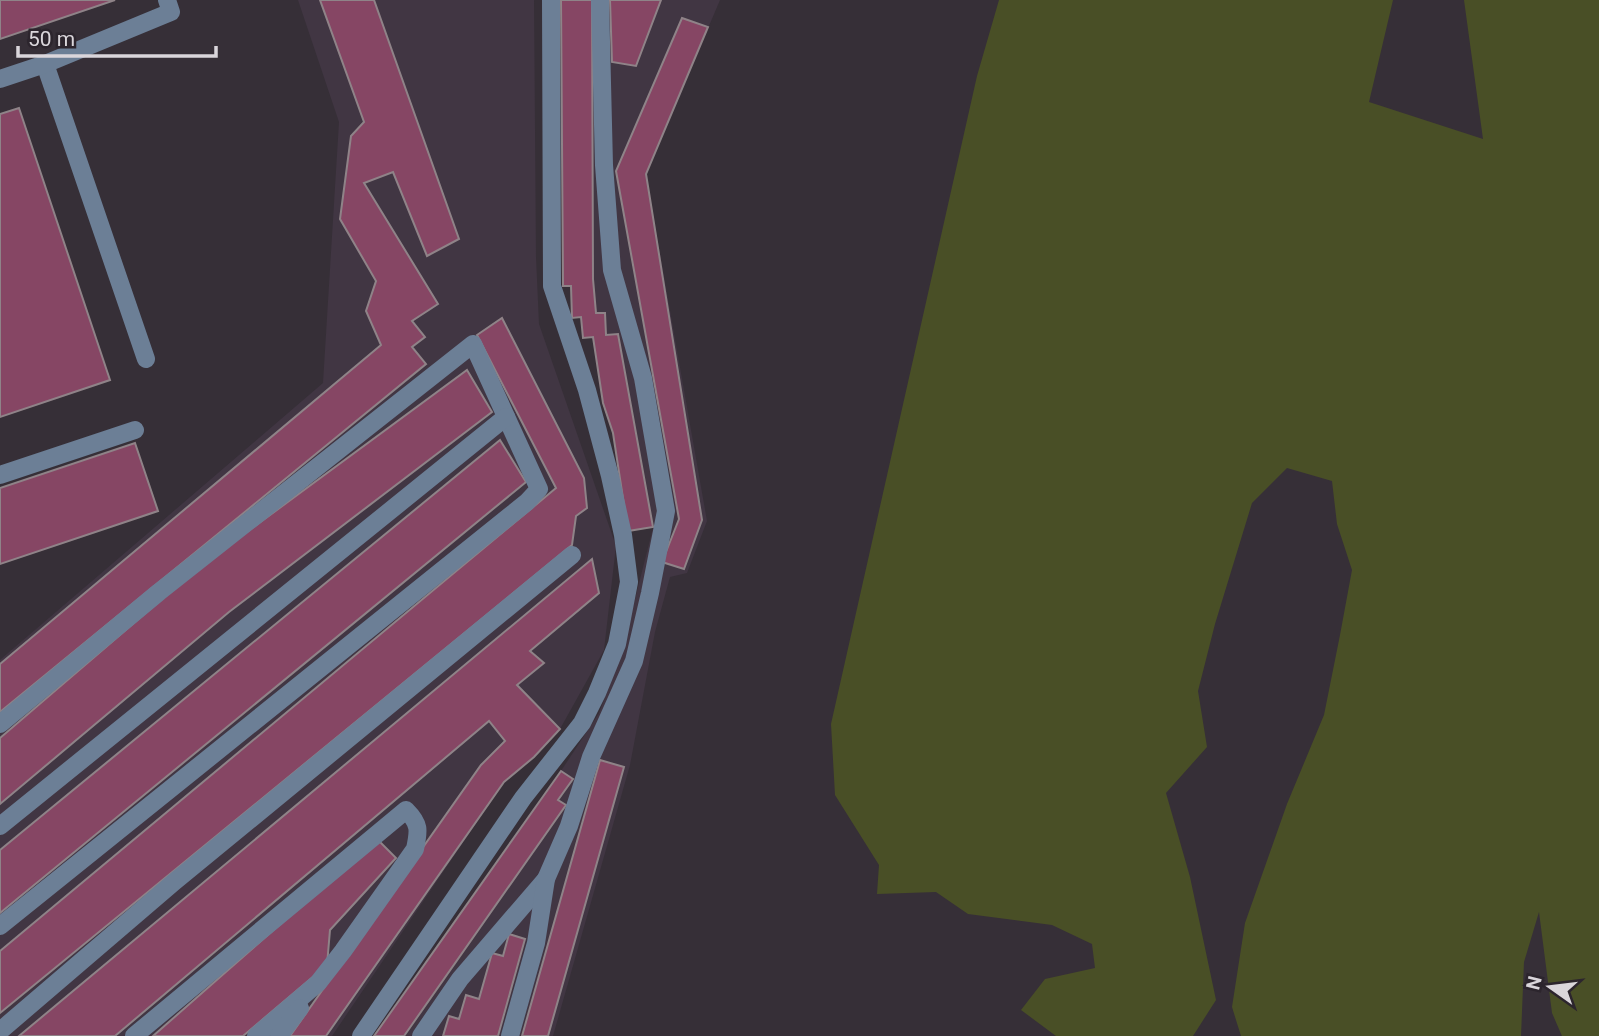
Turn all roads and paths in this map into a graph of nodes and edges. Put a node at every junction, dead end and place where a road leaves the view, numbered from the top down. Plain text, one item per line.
1 (167, 0) edge
2 (551, 0) edge
3 (600, 0) edge
4 (45, 64) junction
5 (0, 79) edge
6 (146, 359) dead end
7 (506, 417) junction
8 (135, 430) dead end
9 (0, 475) edge
10 (572, 555) dead end
11 (0, 724) edge
12 (0, 826) edge
13 (546, 879) junction
14 (0, 926) edge
15 (318, 983) junction
16 (447, 998) junction
17 (0, 1031) edge
18 (134, 1036) edge
19 (256, 1036) edge
20 (279, 1036) edge
21 (361, 1036) edge
22 (421, 1036) edge
23 (436, 1036) edge
24 (510, 1036) edge

1 - 4 lane
2 - 21 lane
3 - 13 lane
4 - 5 lane
4 - 6 lane
7 - 11 lane
7 - 12 lane
7 - 14 lane
8 - 9 lane
10 - 17 lane
13 - 16 lane
13 - 24 lane
15 - 18 lane
15 - 19 lane
15 - 20 lane
16 - 22 lane
16 - 23 lane

